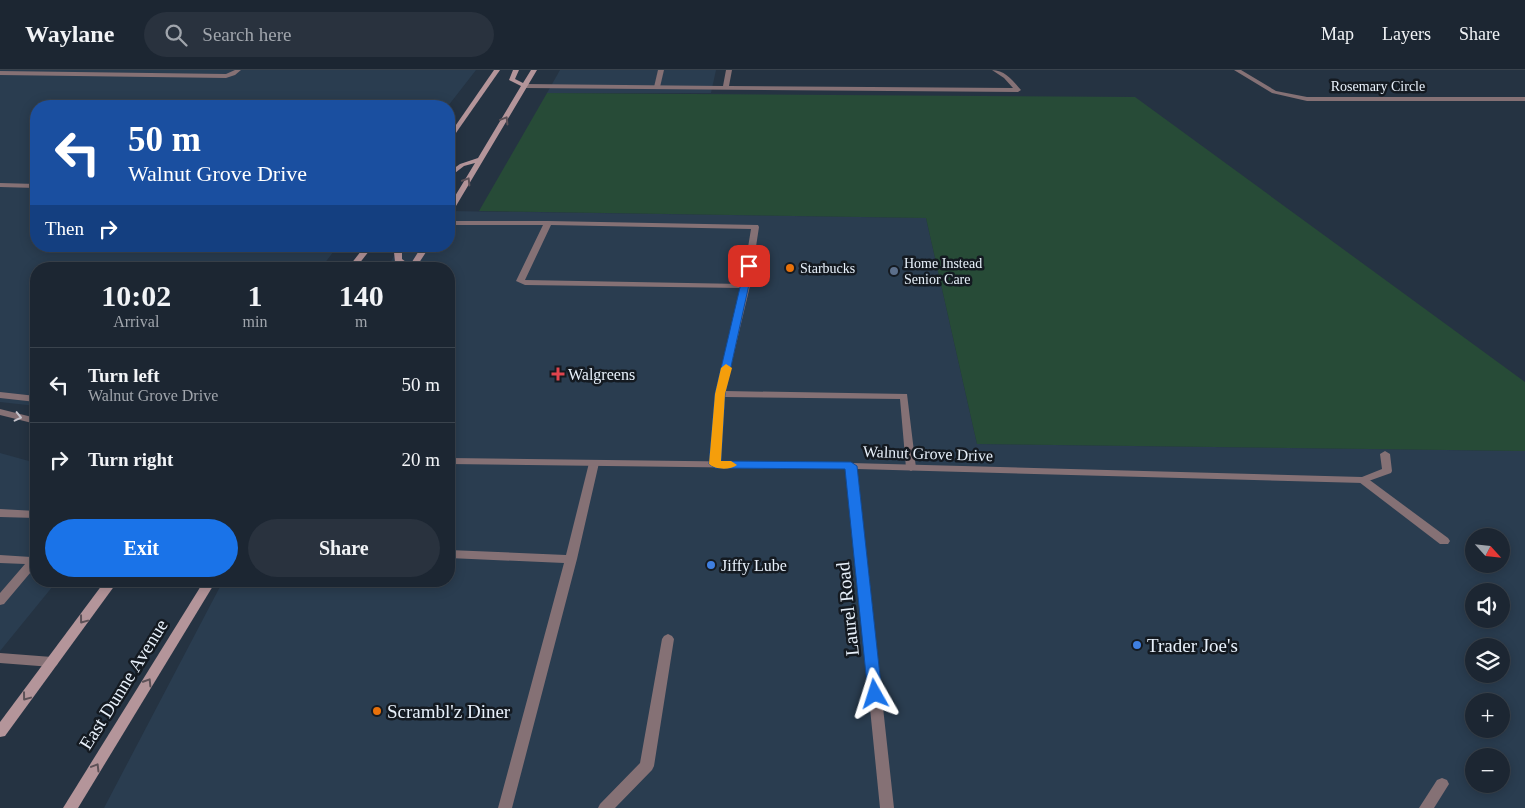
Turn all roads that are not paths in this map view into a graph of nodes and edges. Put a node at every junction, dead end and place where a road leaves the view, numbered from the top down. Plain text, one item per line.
1 (69, 70) edge
2 (133, 70) edge
3 (188, 70) edge
4 (238, 70) edge
5 (497, 70) edge
6 (516, 70) edge
7 (534, 70) edge
8 (661, 70) edge
9 (728, 70) edge
10 (995, 70) edge
11 (1237, 70) edge
12 (6, 72) edge
13 (63, 74) junction
14 (126, 75) junction
15 (181, 75) junction
16 (525, 86) junction
17 (657, 86) junction
18 (726, 87) junction
19 (1525, 99) edge
20 (455, 130) edge
21 (481, 159) junction
22 (455, 170) edge
23 (0, 186) edge
24 (30, 186) edge
25 (455, 201) edge
26 (455, 223) edge
27 (548, 223) junction
28 (364, 252) edge
29 (356, 262) edge
30 (746, 286) junction
31 (720, 394) junction
32 (0, 395) edge
33 (30, 398) edge
34 (0, 412) edge
35 (30, 420) edge
36 (1384, 454) dead end
37 (455, 462) edge
38 (594, 463) junction
39 (715, 464) junction
40 (851, 466) junction
41 (911, 468) junction
42 (1363, 480) junction
43 (0, 513) edge
44 (30, 515) edge
45 (1444, 541) dead end
46 (455, 554) edge
47 (0, 559) edge
48 (571, 559) junction
49 (30, 560) edge
50 (30, 566) edge
51 (108, 587) edge
52 (206, 587) edge
53 (0, 601) edge
54 (668, 639) dead end
55 (0, 658) edge
56 (52, 662) junction
57 (0, 732) edge
58 (1442, 784) dead end
59 (70, 808) edge
60 (505, 808) edge
61 (605, 808) edge
62 (887, 808) edge
63 (1426, 808) edge

1 - 13 street
2 - 14 street
3 - 15 street
4 - 15 street
5 - 20 main road
6 - 16 main road
7 - 16 main road
8 - 17 street
9 - 18 street
10 - 18 street
11 - 19 street, Rosemary Circle
12 - 13 street
13 - 14 street
14 - 15 street
16 - 17 street
21 -> 16 main road
17 - 18 street
21 - 22 main road
25 -> 21 main road
23 - 24 street
26 - 27 street
27 - 30 street
27 - 30 street
28 - 29 main road
30 - 31 street
31 - 39 street
31 - 41 street
32 - 33 street
34 -> 35 street
36 - 42 street, Walnut Grove Drive
37 - 38 street, Walnut Grove Drive
38 - 39 street, Walnut Grove Drive
38 - 48 street
39 - 40 street, Walnut Grove Drive
40 - 41 street, Walnut Grove Drive
40 - 62 street, Laurel Road
41 - 42 street, Walnut Grove Drive
42 - 45 street
43 - 44 street
46 - 48 street
47 - 49 street
48 - 60 street
50 - 53 street
51 -> 56 main road
59 -> 52 main road, East Dunne Avenue
54 - 61 street
55 - 56 street
56 -> 57 main road
58 - 63 street

